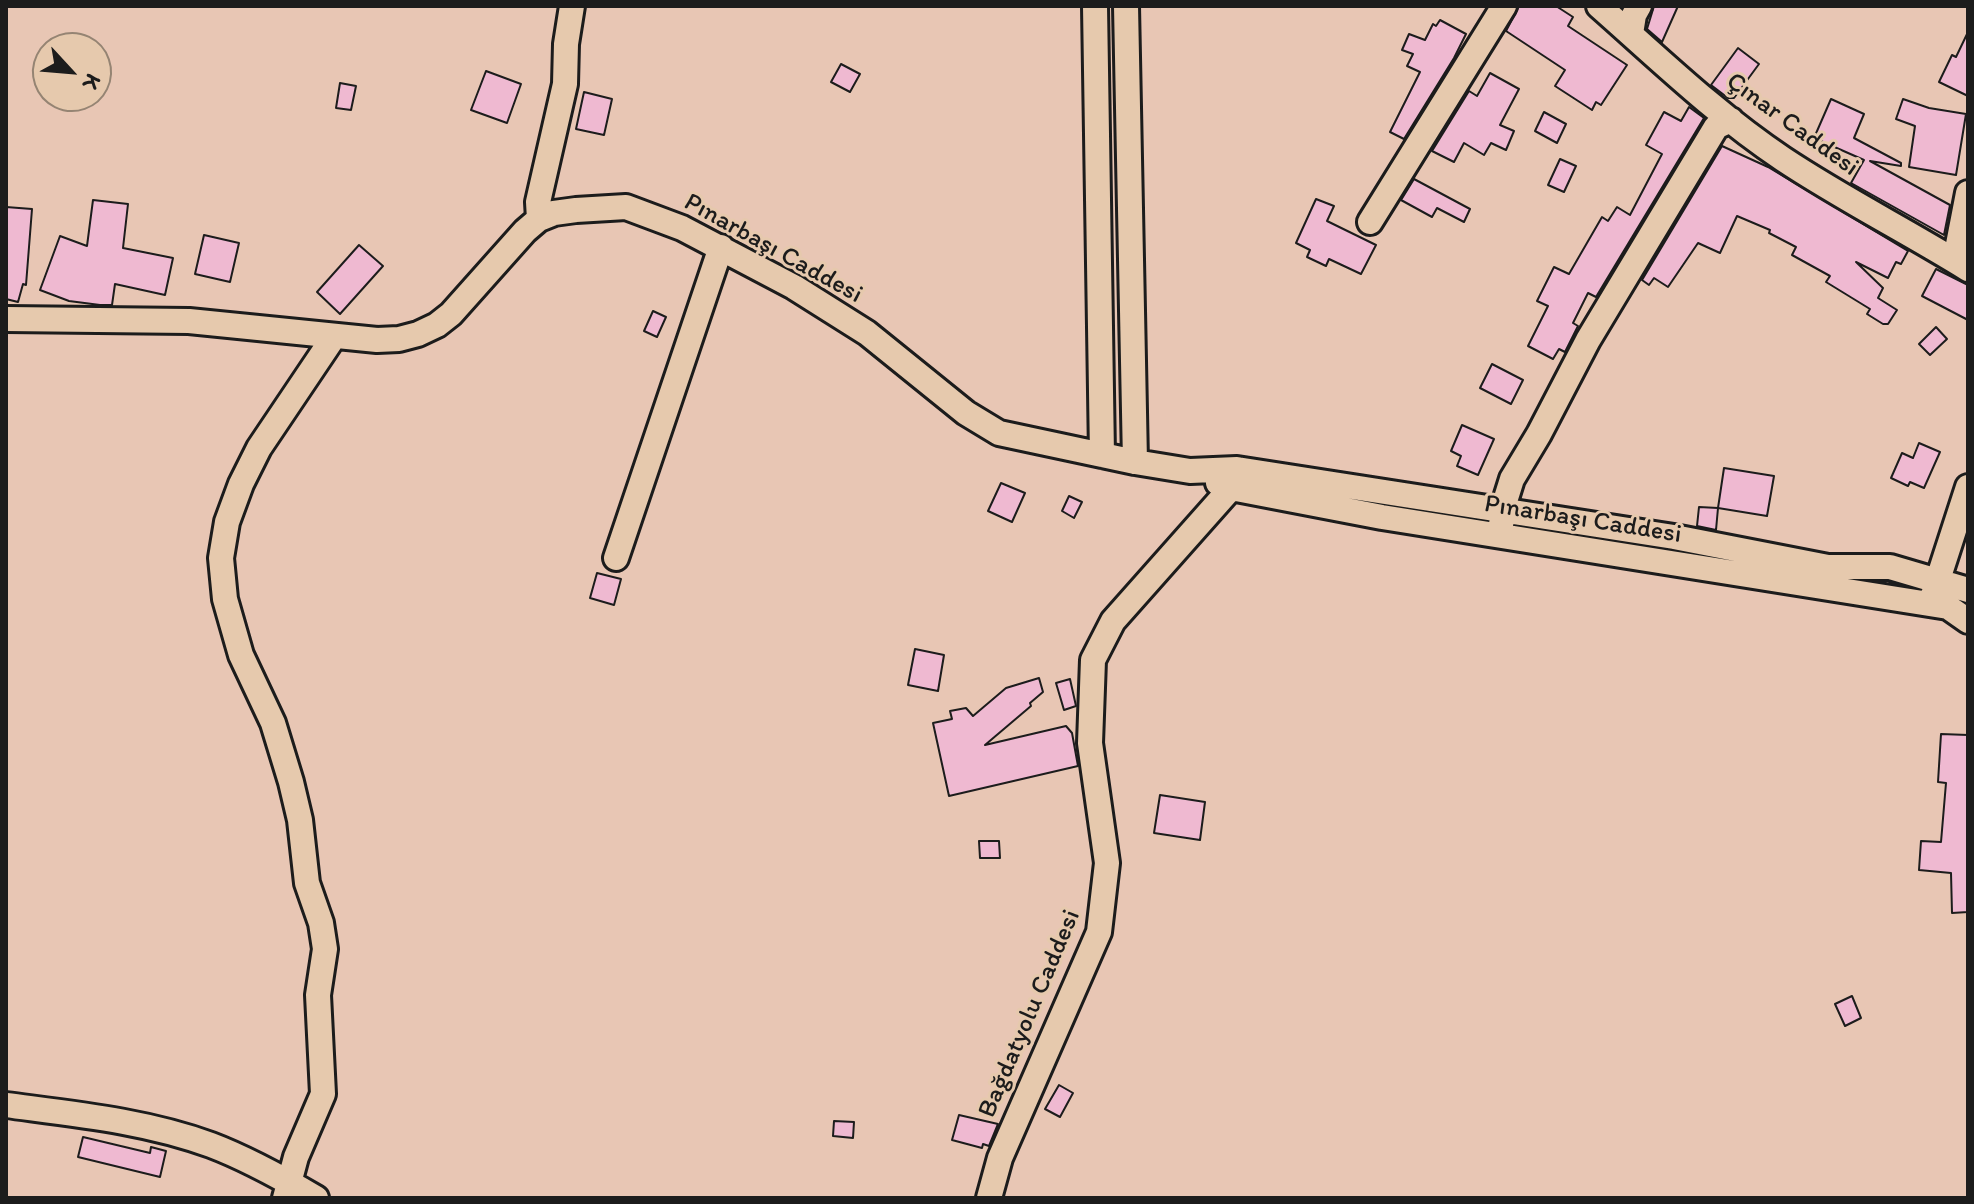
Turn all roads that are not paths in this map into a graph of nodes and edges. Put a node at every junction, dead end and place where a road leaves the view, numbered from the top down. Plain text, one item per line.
1 (572, 6) edge
2 (1095, 6) edge
3 (1126, 6) edge
4 (1504, 6) edge
5 (1599, 6) edge
6 (1639, 6) edge
7 (1631, 34) junction
8 (1731, 120) junction
9 (1968, 193) edge
10 (539, 219) junction
11 (1370, 222) dead end
12 (721, 247) junction
13 (1961, 264) edge
14 (6, 319) edge
15 (333, 338) junction
16 (1102, 455) junction
17 (1135, 462) junction
18 (1234, 479) junction
19 (1968, 487) edge
20 (1501, 523) junction
21 (616, 558) dead end
22 (1937, 579) junction
23 (1968, 590) edge
24 (1931, 604) junction
25 (1968, 621) edge
26 (6, 1105) edge
27 (287, 1190) edge
28 (316, 1198) edge
29 (989, 1198) edge

1 - 10 street
2 - 16 street
3 - 17 street
4 - 11 street
5 - 7 street, Çınar Caddesi
6 - 7 street
7 - 8 street, Çınar Caddesi
8 - 13 street, Çınar Caddesi
8 - 20 street
9 - 13 street
10 - 12 street, Pınarbaşı Caddesi
10 - 15 street
12 - 16 street, Pınarbaşı Caddesi
12 - 21 street
14 - 15 street
15 - 27 street
16 - 17 street, Pınarbaşı Caddesi
17 - 18 street, Pınarbaşı Caddesi
18 - 20 street, Pınarbaşı Caddesi
18 - 29 street, Bağdatyolu Caddesi
19 - 22 street
20 - 22 street, Pınarbaşı Caddesi
20 - 24 street, Pınarbaşı Caddesi
22 - 23 street, Pınarbaşı Caddesi
22 - 24 street
24 - 25 street, Pınarbaşı Caddesi
26 - 27 street
27 - 28 street

